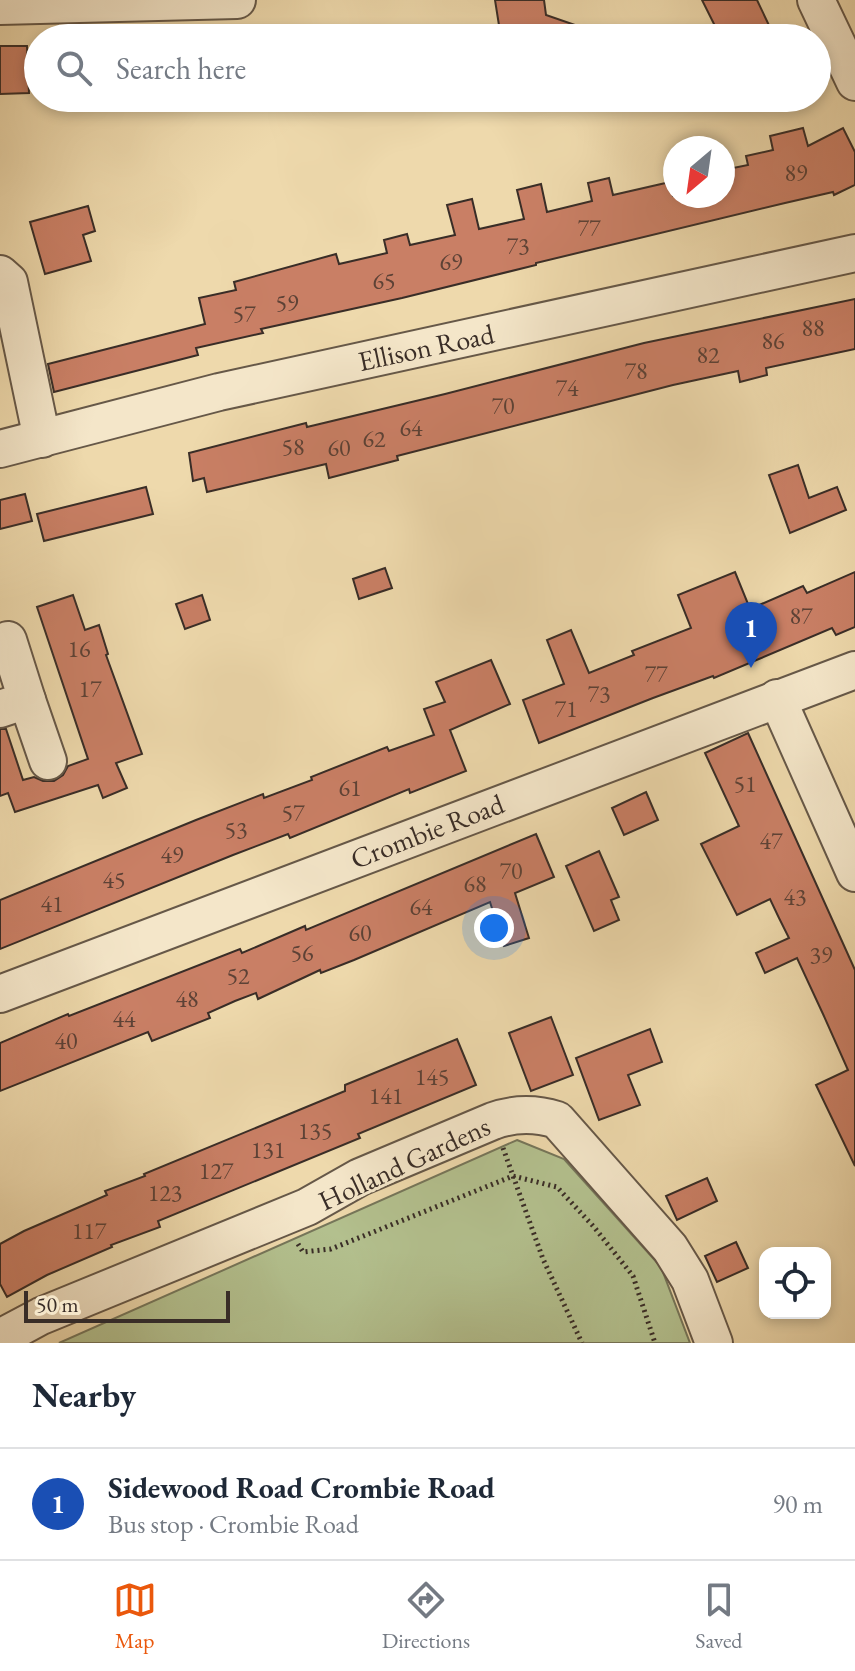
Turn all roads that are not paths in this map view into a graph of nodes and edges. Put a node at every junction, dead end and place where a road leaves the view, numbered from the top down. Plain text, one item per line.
1 (237, 0) edge
2 (816, 0) edge
3 (0, 6) edge
4 (827, 24) edge
5 (831, 32) edge
6 (855, 82) edge
7 (855, 253) edge
8 (0, 274) edge
9 (42, 439) junction
10 (0, 449) edge
11 (8, 640) dead end
12 (855, 670) edge
13 (777, 698) junction
14 (14, 704) edge
15 (48, 761) dead end
16 (855, 873) edge
17 (0, 994) edge
18 (0, 1338) edge
19 (714, 1343) edge

1 - 3 street
2 - 4 street
5 - 6 street
7 - 9 street, Ellison Road
8 - 9 street
9 - 10 street, Ellison Road
11 - 14 street
12 - 13 street, Crombie Road
13 - 16 street
13 - 17 street, Crombie Road
14 - 15 street
18 - 19 street, Holland Gardens

